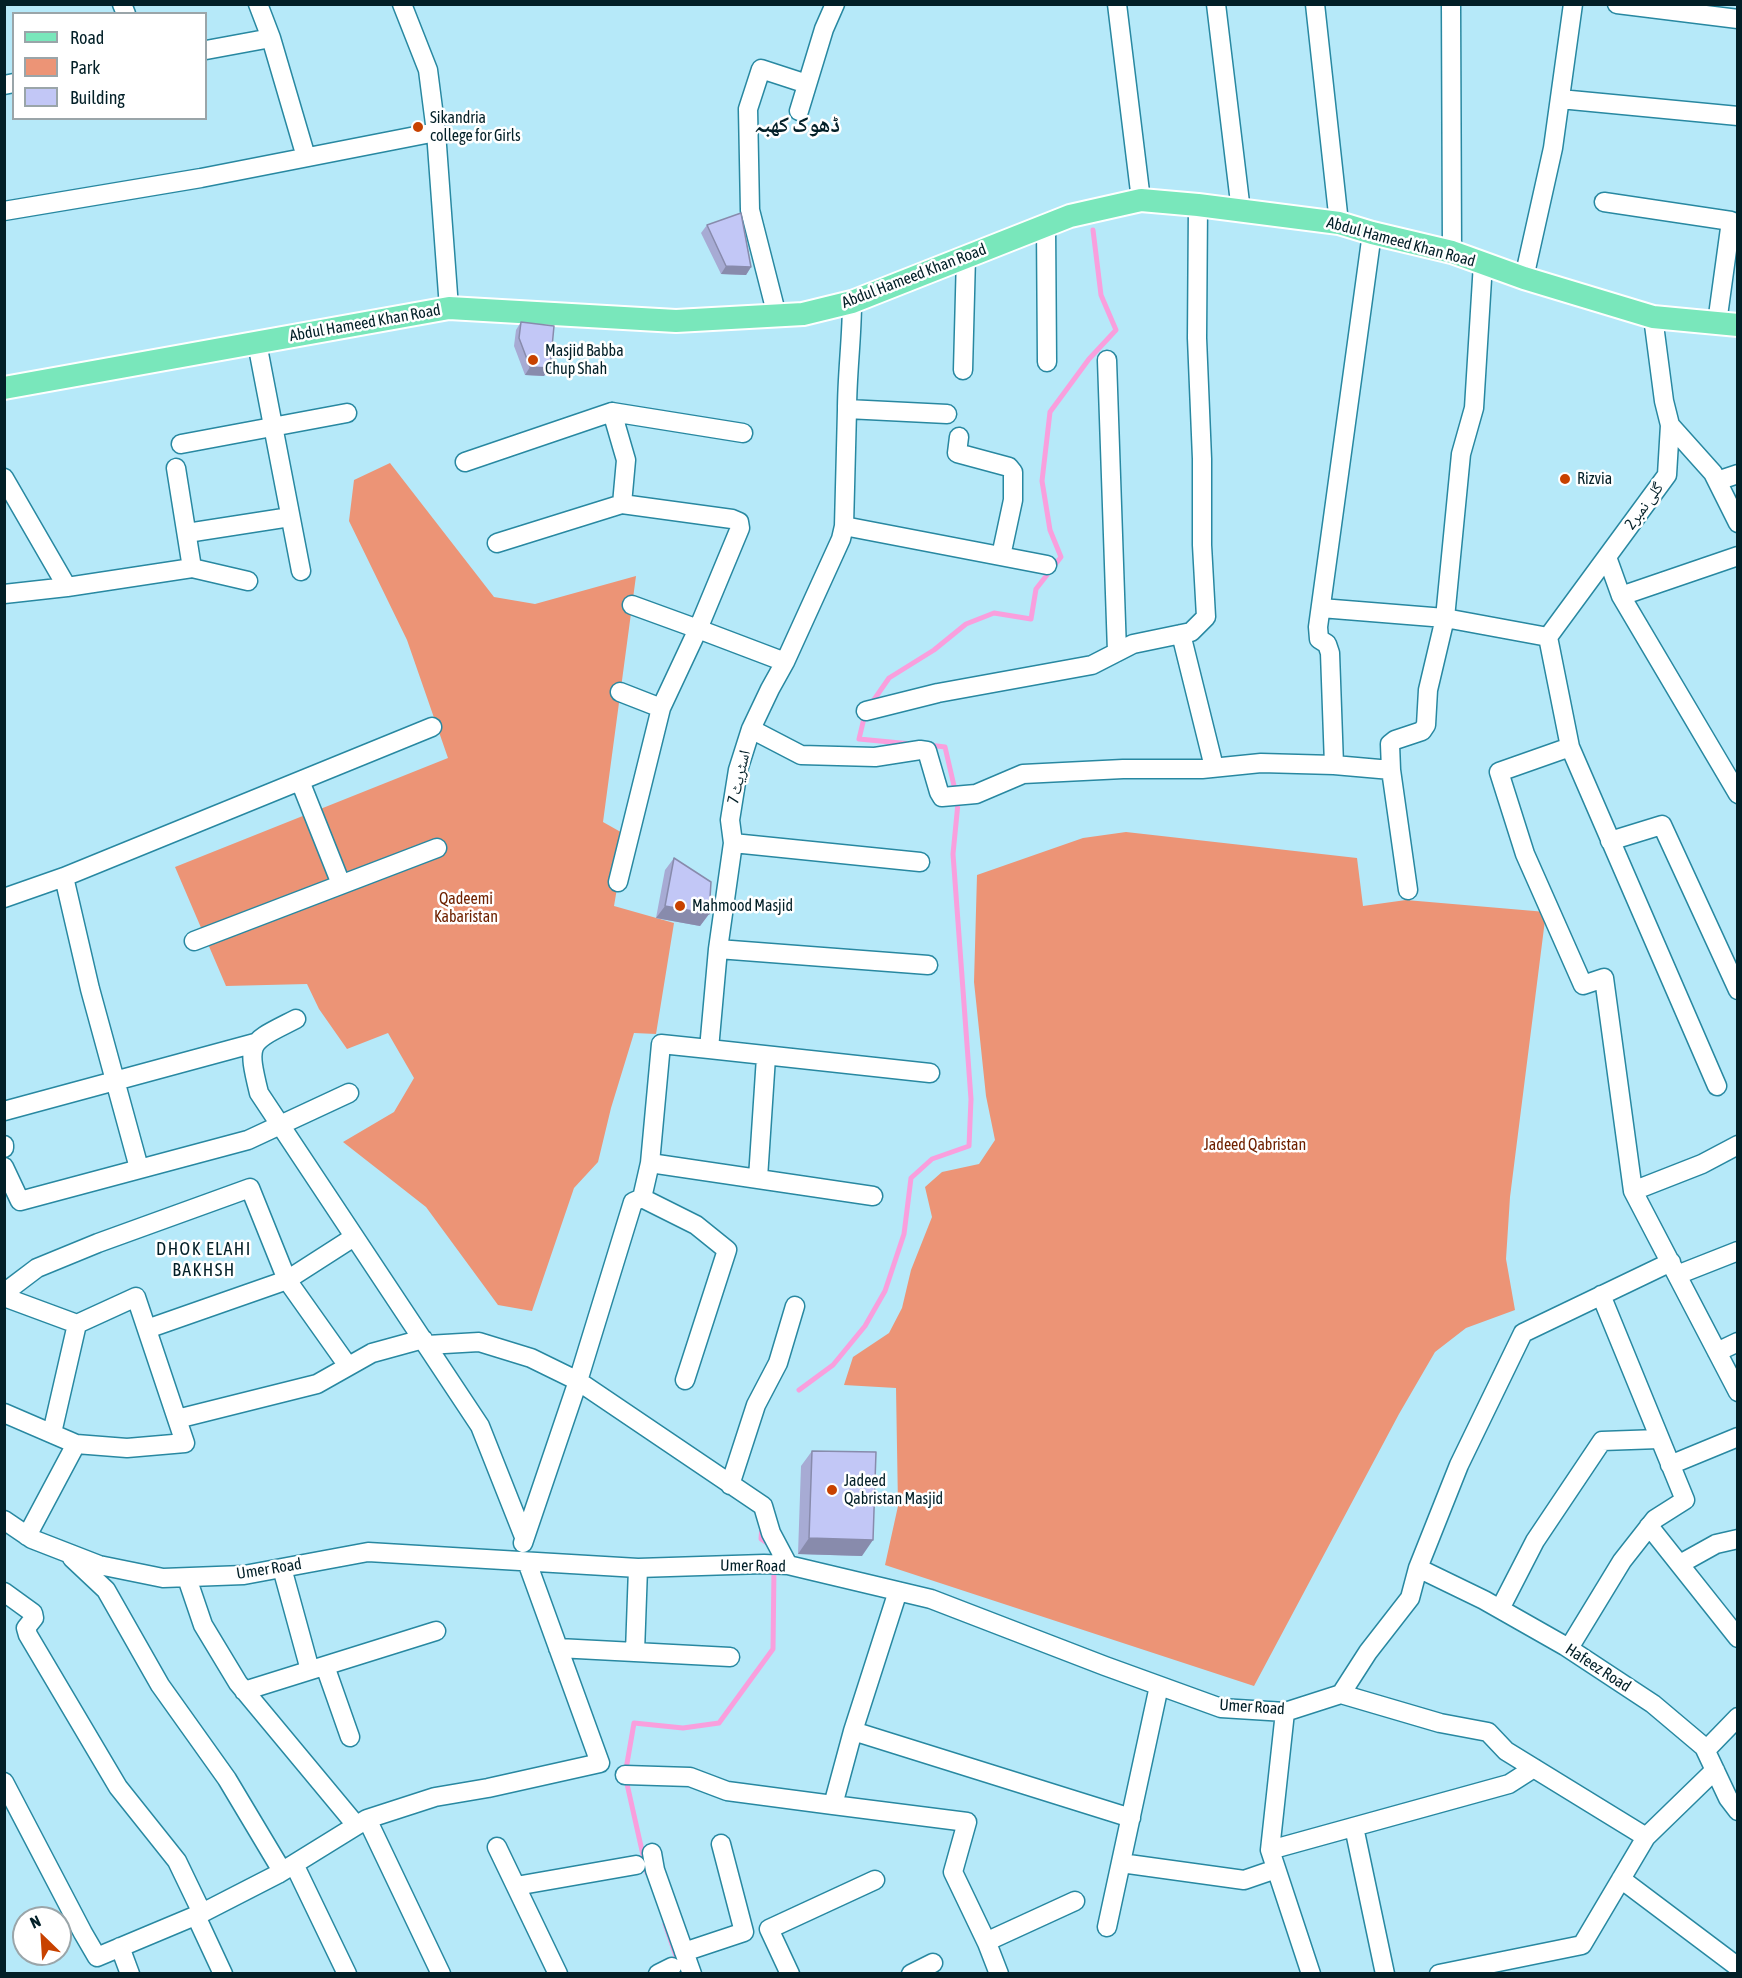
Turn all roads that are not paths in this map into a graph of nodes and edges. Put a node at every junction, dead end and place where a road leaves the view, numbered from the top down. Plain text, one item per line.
1 (258, 4) edge
2 (402, 4) edge
3 (835, 4) edge
4 (1117, 4) edge
5 (1216, 4) edge
6 (1315, 4) edge
7 (1451, 4) edge
8 (1573, 4) edge
9 (1617, 4) edge
10 (1737, 19) edge
11 (272, 38) junction
12 (207, 50) edge
13 (807, 84) junction
14 (1560, 99) junction
15 (799, 111) dead end
16 (1737, 116) edge
17 (436, 132) junction
18 (306, 158) junction
19 (1141, 200) junction
20 (1604, 202) dead end
21 (1198, 205) junction
22 (4, 211) edge
23 (1241, 211) junction
24 (1340, 223) junction
25 (1046, 225) junction
26 (1372, 233) junction
27 (1452, 252) junction
28 (966, 256) junction
29 (1483, 263) junction
30 (1524, 278) junction
31 (852, 302) junction
32 (449, 308) junction
33 (777, 316) junction
34 (1653, 317) junction
35 (1727, 324) edge
36 (257, 343) junction
37 (1107, 360) dead end
38 (1047, 362) dead end
39 (963, 370) dead end
40 (4, 388) edge
41 (847, 409) junction
42 (612, 412) junction
43 (347, 413) dead end
44 (947, 414) dead end
45 (1670, 425) junction
46 (273, 427) junction
47 (743, 433) dead end
48 (958, 437) dead end
49 (181, 444) dead end
50 (465, 462) dead end
51 (176, 468) dead end
52 (1737, 474) edge
53 (4, 478) edge
54 (1717, 481) junction
55 (622, 504) junction
56 (290, 517) junction
57 (1737, 523) edge
58 (844, 526) junction
59 (187, 533) junction
60 (498, 543) dead end
61 (1001, 556) junction
62 (1737, 556) edge
63 (1607, 557) junction
64 (1047, 565) dead end
65 (192, 568) junction
66 (301, 571) dead end
67 (248, 581) dead end
68 (67, 587) junction
69 (4, 594) edge
70 (1621, 596) junction
71 (632, 605) dead end
72 (1321, 608) junction
73 (1445, 618) junction
74 (698, 629) junction
75 (1180, 634) junction
76 (1548, 637) junction
77 (1117, 652) junction
78 (785, 662) junction
79 (620, 692) dead end
80 (662, 708) junction
81 (866, 711) dead end
82 (432, 727) dead end
83 (752, 729) junction
84 (1570, 747) junction
85 (1334, 765) junction
86 (1214, 767) junction
87 (1390, 770) junction
88 (300, 780) junction
89 (1737, 794) edge
90 (1610, 841) junction
91 (733, 843) junction
92 (437, 848) dead end
93 (920, 862) dead end
94 (64, 877) junction
95 (618, 882) dead end
96 (341, 884) junction
97 (1408, 891) dead end
98 (4, 898) edge
99 (194, 941) dead end
100 (718, 949) junction
101 (928, 965) dead end
102 (1737, 990) edge
103 (296, 1019) dead end
104 (255, 1042) junction
105 (709, 1049) junction
106 (766, 1057) junction
107 (930, 1073) dead end
108 (115, 1081) junction
109 (1717, 1086) dead end
110 (349, 1093) dead end
111 (4, 1111) edge
112 (279, 1125) junction
113 (1737, 1145) edge
114 (650, 1163) junction
115 (4, 1167) edge
116 (139, 1168) junction
117 (758, 1178) junction
118 (1633, 1191) junction
119 (873, 1196) dead end
120 (642, 1198) junction
121 (354, 1237) junction
122 (1737, 1251) edge
123 (1674, 1268) junction
124 (287, 1280) junction
125 (4, 1293) edge
126 (1601, 1296) junction
127 (4, 1297) edge
128 (795, 1306) dead end
129 (77, 1324) junction
130 (147, 1329) junction
131 (425, 1342) junction
132 (1737, 1342) edge
133 (1717, 1352) junction
134 (348, 1366) junction
135 (685, 1380) dead end
136 (578, 1382) junction
137 (1737, 1392) edge
138 (4, 1413) edge
139 (177, 1419) junction
140 (52, 1433) junction
141 (1737, 1437) edge
142 (1659, 1439) junction
143 (76, 1444) junction
144 (1670, 1466) junction
145 (730, 1485) junction
146 (4, 1520) edge
147 (1649, 1526) junction
148 (27, 1536) junction
149 (524, 1537) junction
150 (1737, 1539) edge
151 (65, 1552) junction
152 (522, 1562) junction
153 (1680, 1564) junction
154 (788, 1565) junction
155 (282, 1568) junction
156 (638, 1568) junction
157 (1418, 1568) junction
158 (187, 1578) junction
159 (898, 1591) junction
160 (4, 1592) edge
161 (1500, 1609) junction
162 (436, 1630) dead end
163 (1737, 1638) edge
164 (558, 1648) junction
165 (1569, 1648) junction
166 (635, 1652) junction
167 (730, 1657) dead end
168 (318, 1668) junction
169 (1159, 1686) junction
170 (244, 1691) junction
171 (1341, 1694) junction
172 (1285, 1712) junction
173 (1737, 1716) edge
174 (853, 1731) junction
175 (350, 1737) dead end
176 (1706, 1750) junction
177 (1534, 1768) junction
178 (1715, 1770) junction
179 (625, 1775) dead end
180 (4, 1782) edge
181 (833, 1805) junction
182 (1737, 1811) edge
183 (1131, 1818) junction
184 (362, 1822) junction
185 (1354, 1827) junction
186 (1646, 1837) junction
187 (721, 1844) dead end
188 (497, 1847) dead end
189 (1270, 1850) junction
190 (652, 1853) dead end
191 (1121, 1863) junction
192 (636, 1865) dead end
193 (288, 1868) junction
194 (1276, 1869) junction
195 (1621, 1879) junction
196 (875, 1880) dead end
197 (516, 1886) junction
198 (1075, 1901) dead end
199 (199, 1915) junction
200 (1107, 1927) dead end
201 (987, 1943) junction
202 (120, 1947) junction
203 (684, 1952) junction
204 (933, 1963) dead end
205 (1737, 1967) edge
206 (130, 1974) edge
207 (224, 1974) edge
208 (347, 1974) edge
209 (441, 1974) edge
210 (558, 1974) edge
211 (692, 1974) edge
212 (790, 1974) edge
213 (911, 1974) edge
214 (999, 1974) edge
215 (1311, 1974) edge
216 (1385, 1974) edge
217 (1439, 1974) edge

1 - 11 street
2 - 17 street
3 - 13 street
4 - 19 street
5 - 23 street
6 - 24 street
7 - 27 street
8 - 14 street
9 - 10 street
11 - 12 street
11 - 18 street
13 - 15 street
13 - 33 street
14 - 16 street
14 - 30 street
17 - 18 street
17 - 32 street
18 - 22 street
19 - 21 main road, Abdul Hameed Khan Road
19 - 25 main road, Abdul Hameed Khan Road
20 - 35 street
21 - 23 main road, Abdul Hameed Khan Road
21 - 75 street
23 - 24 main road, Abdul Hameed Khan Road
24 - 26 main road, Abdul Hameed Khan Road
25 - 28 main road, Abdul Hameed Khan Road
25 - 38 street
26 - 27 main road, Abdul Hameed Khan Road
26 - 72 street
27 - 29 main road, Abdul Hameed Khan Road
28 - 31 main road, Abdul Hameed Khan Road
28 - 39 street
29 - 30 main road, Abdul Hameed Khan Road
29 - 73 street
30 - 34 main road, Abdul Hameed Khan Road
31 - 33 main road, Abdul Hameed Khan Road
31 - 41 street, اسٹریٹ 7
32 - 33 main road, Abdul Hameed Khan Road
32 - 36 main road, Abdul Hameed Khan Road
34 - 35 main road, Abdul Hameed Khan Road
34 - 45 street, گلی نمبر2
36 - 40 main road, Abdul Hameed Khan Road
36 - 46 street
37 - 77 street
41 - 44 street
41 - 58 street, اسٹریٹ 7
42 - 47 street
42 - 50 street
42 - 55 street
43 - 46 street
45 - 54 street
45 - 63 street, گلی نمبر2
46 - 49 street
46 - 56 street
48 - 61 street
51 - 59 street
52 - 54 street
53 - 68 street
54 - 57 street
55 - 60 street
55 - 74 street
56 - 59 street
56 - 66 street
58 - 61 street
58 - 78 street, اسٹریٹ 7
59 - 65 street
61 - 64 street
62 - 70 street
63 - 70 street
63 - 76 street, گلی نمبر2
65 - 67 street
65 - 68 street
68 - 69 street
70 - 89 street
71 - 74 street
72 - 73 street
72 - 85 street
73 - 76 street
73 - 87 street
74 - 78 street
74 - 80 street
75 - 77 street
75 - 86 street
76 - 84 street
77 - 81 street
78 - 83 street, اسٹریٹ 7
79 - 80 street
80 - 95 street
82 - 88 street
83 - 86 street
83 - 91 street, اسٹریٹ 7
84 - 90 street
84 - 118 street
85 - 86 street
85 - 87 street
87 - 97 street
88 - 94 street
88 - 96 street
90 - 102 street
90 - 109 street
91 - 93 street
91 - 100 street, اسٹریٹ 7
92 - 96 street
94 - 98 street
94 - 108 street
96 - 99 street
100 - 101 street
100 - 105 street, اسٹریٹ 7
103 - 104 street
104 - 108 street
104 - 112 street
105 - 106 street
105 - 114 street
106 - 107 street
106 - 117 street
108 - 111 street
108 - 116 street
110 - 112 street
112 - 116 street
112 - 121 street
113 - 118 street
114 - 117 street
114 - 120 street
115 - 116 street
117 - 119 street
118 - 123 street
120 - 135 street
120 - 136 street
121 - 124 street
121 - 131 street
122 - 123 street
123 - 126 street
123 - 133 street
124 - 125 street
124 - 130 street
124 - 134 street
126 - 142 street
126 - 157 street
127 - 129 street
128 - 145 street
129 - 130 street
129 - 140 street
130 - 139 street
131 - 134 street
131 - 136 street
131 - 149 street
132 - 133 street
133 - 137 street
134 - 139 street
136 - 145 street
136 - 149 street
138 - 140 street
139 - 143 street
140 - 143 street
141 - 144 street
142 - 144 street
142 - 161 street
143 - 148 street
144 - 147 street
145 - 154 street
146 - 148 street, Umer Road
147 - 153 street
147 - 165 street
148 - 151 street, Umer Road
149 - 152 street
150 - 153 street
151 - 158 street, Umer Road
151 - 193 street
152 - 155 street, Umer Road
152 - 156 street, Umer Road
152 - 164 street
153 - 163 street
154 - 156 street, Umer Road
154 - 159 street, Umer Road
155 - 158 street, Umer Road
155 - 168 street
156 - 166 street
157 - 161 street, Hafeez Road
157 - 171 street
158 - 170 street
159 - 169 street, Umer Road
159 - 174 street
160 - 199 street
161 - 165 street, Hafeez Road
162 - 168 street
164 - 166 street
164 - 184 street
165 - 176 street, Hafeez Road
166 - 167 street
168 - 170 street
168 - 175 street
169 - 172 street, Umer Road
169 - 183 street
170 - 184 street
171 - 172 street, Umer Road
171 - 177 street
172 - 189 street
173 - 176 street
174 - 181 street
174 - 183 street
176 - 178 street, Hafeez Road
177 - 185 street
177 - 186 street
178 - 182 street, Hafeez Road
178 - 186 street
179 - 181 street
180 - 202 street
181 - 201 street
183 - 191 street
184 - 193 street
184 - 209 street
185 - 189 street
185 - 216 street
186 - 195 street
187 - 203 street
188 - 197 street
189 - 194 street
190 - 203 street
191 - 194 street
191 - 200 street
192 - 197 street
193 - 199 street
193 - 208 street
194 - 215 street
195 - 205 street
195 - 217 street
196 - 212 street
197 - 210 street
198 - 201 street
199 - 202 street
199 - 207 street
201 - 214 street
202 - 206 street
203 - 211 street
204 - 213 street

